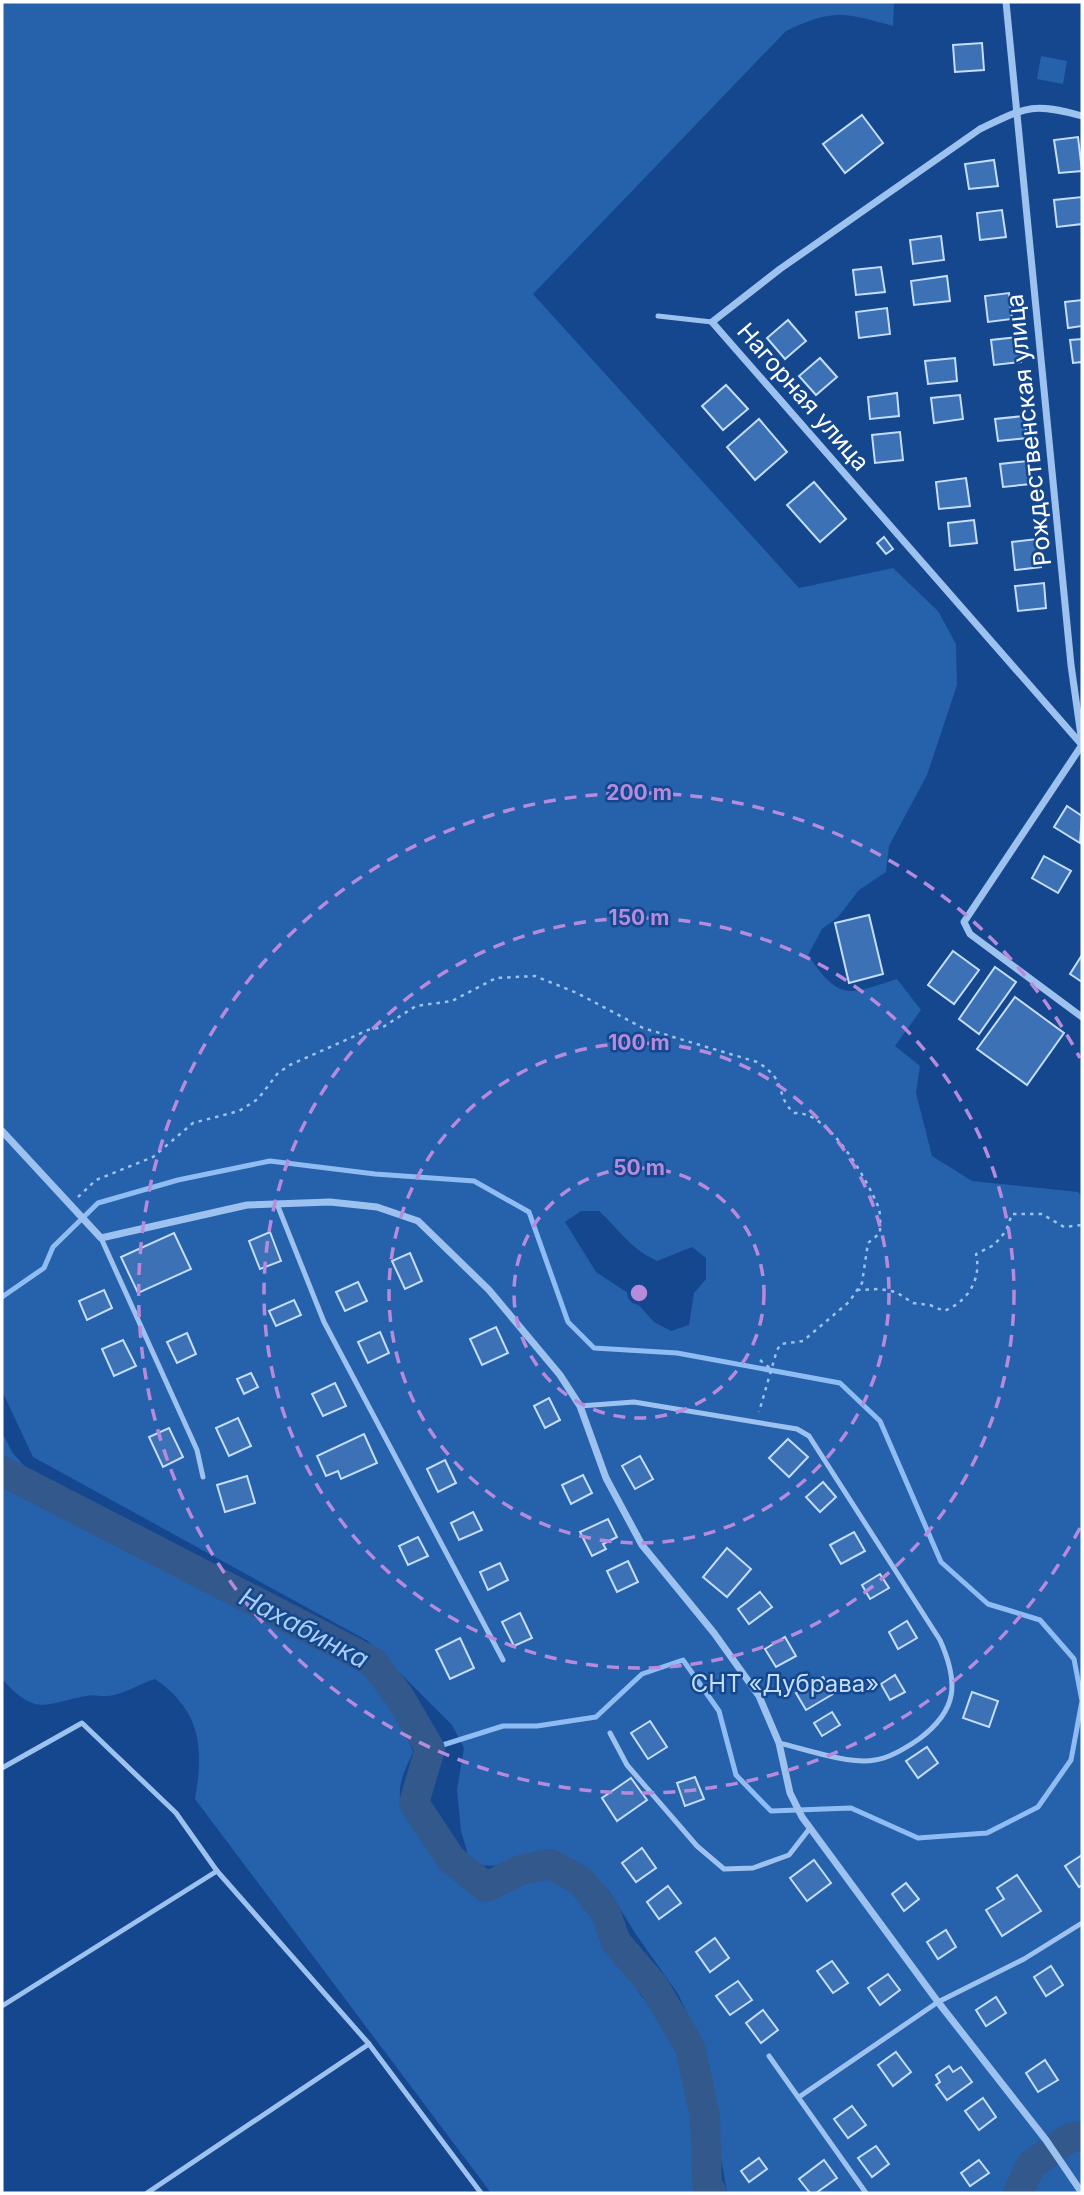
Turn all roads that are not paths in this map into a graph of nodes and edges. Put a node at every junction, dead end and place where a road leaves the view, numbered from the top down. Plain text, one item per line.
1 (1006, 2) edge
2 (1016, 112) junction
3 (1082, 116) edge
4 (658, 316) dead end
5 (712, 322) junction
6 (1082, 745) edge
7 (1082, 1017) edge
8 (2, 1131) edge
9 (277, 1204) junction
10 (101, 1238) junction
11 (580, 1406) junction
12 (203, 1477) dead end
13 (503, 1660) dead end
14 (610, 1733) dead end
15 (779, 1743) junction
16 (2, 1768) edge
17 (810, 1828) junction
18 (217, 1871) junction
19 (1082, 1923) edge
20 (938, 2002) junction
21 (2, 2006) edge
22 (369, 2043) junction
23 (769, 2056) dead end
24 (799, 2098) junction
25 (147, 2193) edge
26 (481, 2193) edge
27 (866, 2193) edge
28 (1082, 2193) edge

1 - 2 street, Рождественская улица
2 - 3 street, Нагорная улица
2 - 5 street, Нагорная улица
2 - 6 street, Рождественская улица
4 - 5 lane
5 - 6 street, Нагорная улица
6 - 7 street
8 - 10 street
9 - 10 street
9 - 11 street
9 - 13 lane
10 - 12 lane
11 - 15 street
11 - 15 lane
14 - 17 lane
15 - 17 street
16 - 18 lane
17 - 20 street
18 - 21 lane
18 - 22 lane
19 - 20 lane
20 - 24 lane
20 - 28 street
22 - 25 lane
22 - 26 lane
23 - 24 lane
24 - 27 lane

